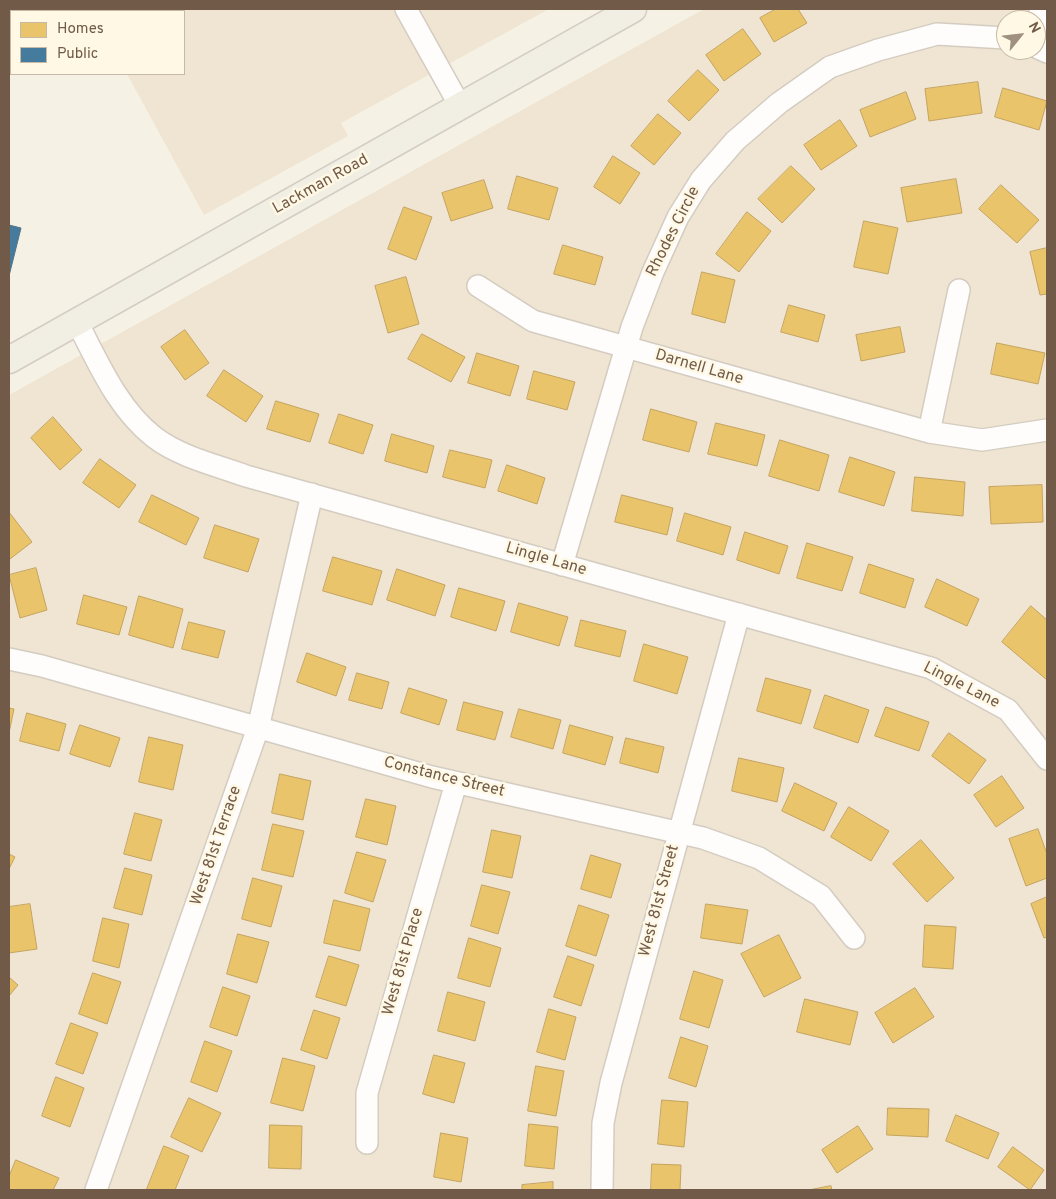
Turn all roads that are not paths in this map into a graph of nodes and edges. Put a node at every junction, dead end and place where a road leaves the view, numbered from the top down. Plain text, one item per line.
1 (406, 9) edge
2 (633, 9) edge
3 (996, 37) edge
4 (460, 106) junction
5 (478, 286) dead end
6 (958, 290) dead end
7 (77, 322) junction
8 (625, 347) junction
9 (9, 360) edge
10 (1047, 430) edge
11 (929, 432) junction
12 (312, 494) junction
13 (562, 565) junction
14 (739, 614) junction
15 (9, 659) edge
16 (258, 728) junction
17 (1047, 759) edge
18 (456, 783) junction
19 (679, 832) junction
20 (854, 938) dead end
21 (367, 1143) dead end
22 (96, 1190) edge
23 (602, 1190) edge

1 - 4 street
2 - 4 main road, Lackman Road
3 - 8 street, Rhodes Circle
4 - 7 main road, Lackman Road
5 - 8 street, Darnell Lane
6 - 11 street
7 - 9 main road, Lackman Road
7 - 12 street, Lingle Lane
8 - 11 street, Darnell Lane
8 - 13 street, Rhodes Circle
10 - 11 street, Darnell Lane
12 - 13 street, Lingle Lane
12 - 16 street, West 81st Terrace
13 - 14 street, Lingle Lane
14 - 17 street, Lingle Lane
14 - 19 street, West 81st Street
15 - 16 street, Constance Street
16 - 18 street, Constance Street
16 - 22 street, West 81st Terrace
18 - 19 street, Constance Street
18 - 21 street, West 81st Place
19 - 20 street, Constance Street
19 - 23 street, West 81st Street

